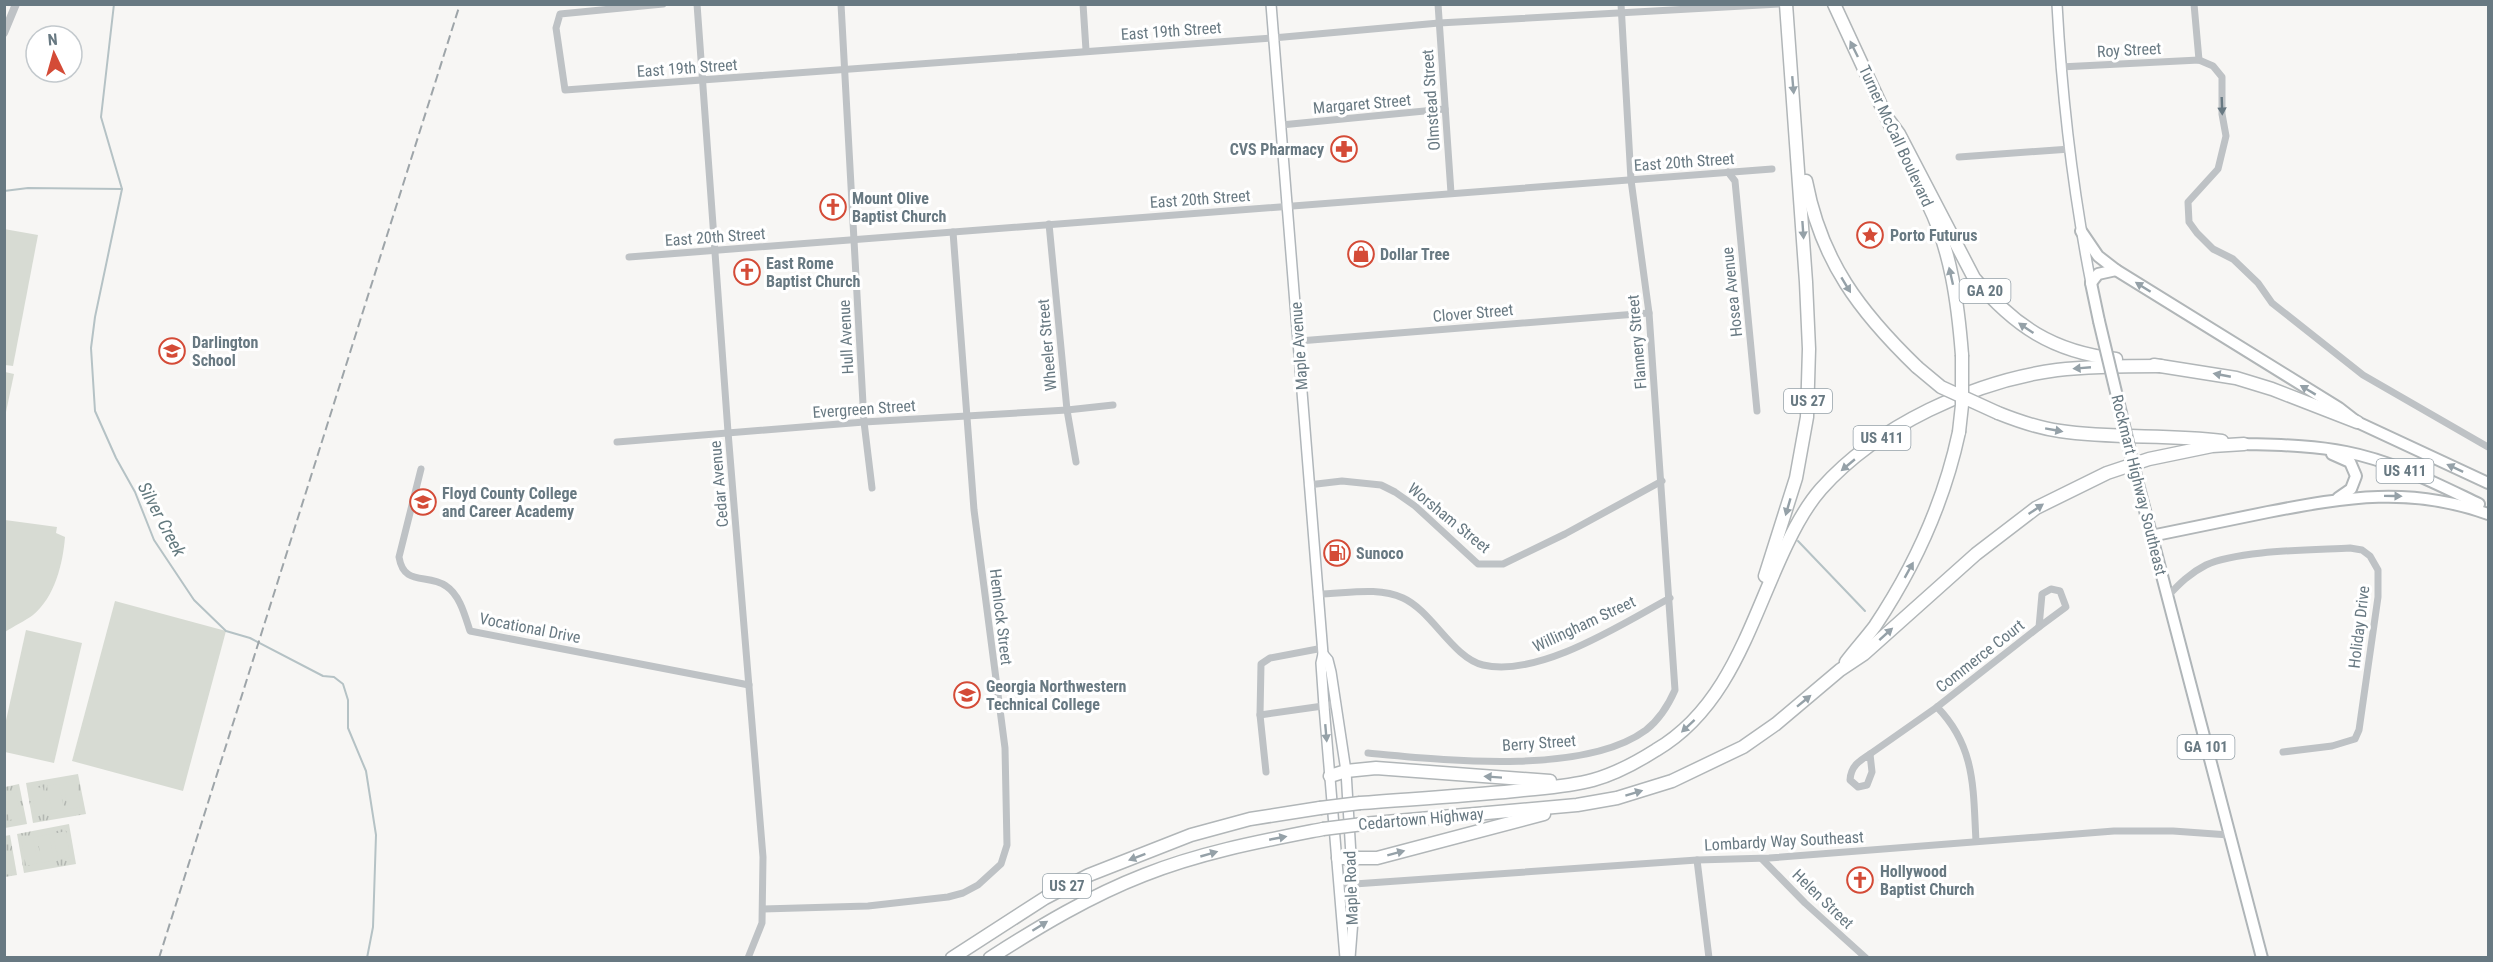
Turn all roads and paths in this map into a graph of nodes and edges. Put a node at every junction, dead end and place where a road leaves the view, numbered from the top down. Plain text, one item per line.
1 (16, 4) edge
2 (663, 4) edge
3 (697, 4) edge
4 (841, 4) edge
5 (1083, 4) edge
6 (1270, 4) edge
7 (1438, 4) edge
8 (1779, 4) edge
9 (1786, 4) edge
10 (2057, 4) edge
11 (2194, 4) edge
12 (1621, 8) edge
13 (1836, 10) edge
14 (1439, 23) junction
15 (4, 33) edge
16 (1273, 38) junction
17 (1086, 50) junction
18 (2199, 60) junction
19 (2060, 67) junction
20 (845, 69) junction
21 (704, 81) junction
22 (1795, 109) junction
23 (1445, 110) junction
24 (1888, 119) junction
25 (1281, 125) junction
26 (2070, 149) junction
27 (1959, 157) dead end
28 (1772, 169) dead end
29 (1728, 172) junction
30 (1631, 180) junction
31 (1451, 194) junction
32 (1289, 206) junction
33 (1049, 224) junction
34 (2081, 231) junction
35 (953, 232) junction
36 (854, 240) junction
37 (714, 250) junction
38 (629, 257) dead end
39 (2116, 270) junction
40 (2091, 284) junction
41 (1649, 313) junction
42 (1299, 341) junction
43 (2161, 366) junction
44 (1113, 405) dead end
45 (1067, 410) junction
46 (1757, 411) dead end
47 (967, 416) junction
48 (864, 422) junction
49 (2357, 422) junction
50 (728, 432) junction
51 (617, 442) dead end
52 (2244, 444) junction
53 (2488, 447) edge
54 (2318, 448) junction
55 (1076, 462) dead end
56 (421, 469) dead end
57 (1662, 481) junction
58 (2488, 483) edge
59 (1308, 485) junction
60 (872, 488) dead end
61 (2335, 499) junction
62 (2488, 508) edge
63 (2488, 513) edge
64 (2151, 536) junction
65 (1317, 594) junction
66 (2166, 597) junction
67 (1670, 598) junction
68 (2039, 627) junction
69 (1323, 651) junction
70 (1840, 670) junction
71 (1676, 679) joint
72 (1724, 680) junction
73 (749, 685) junction
74 (1337, 704) junction
75 (1324, 706) junction
76 (1937, 707) junction
77 (1260, 715) junction
78 (2283, 752) dead end
79 (1368, 753) dead end
80 (1870, 754) junction
81 (1346, 771) junction
82 (1266, 772) dead end
83 (1330, 776) junction
84 (1593, 780) junction
85 (1577, 805) junction
86 (1348, 818) joint
87 (1334, 821) joint
88 (2229, 836) junction
89 (1976, 841) junction
90 (1344, 858) junction
91 (1762, 859) junction
92 (1697, 860) junction
93 (1352, 884) junction
94 (1340, 885) junction
95 (763, 909) junction
96 (748, 957) edge
97 (952, 957) edge
98 (990, 957) edge
99 (1345, 957) edge
100 (1350, 957) edge
101 (1708, 957) edge
102 (1866, 957) edge
103 (2262, 957) edge

1 - 15 street
2 - 21 street, East 19th Street
3 - 21 street, Cedar Avenue
4 - 20 street, Hull Avenue
5 - 17 street
6 - 16 main road, Maple Avenue
7 - 14 street, Olmstead Street
8 - 12 street, East 19th Street
9 -> 22 highway, US 27
10 - 19 main road, Rockmart Highway Southeast
11 - 18 street
12 - 14 street, East 19th Street
12 - 30 street, Flannery Street
24 -> 13 highway, Turner McCall Boulevard / US 27
14 - 16 street, East 19th Street
14 - 23 street, Olmstead Street
16 - 17 street, East 19th Street
16 - 25 main road, Maple Avenue
17 - 20 street, East 19th Street
18 - 19 street, Roy Street
18 -> 53 street
19 - 26 main road, Rockmart Highway Southeast
20 - 21 street, East 19th Street
20 - 36 street, Hull Avenue
21 - 37 street, Cedar Avenue
22 -> 52 highway, bridge
22 -> 72 highway, US 27
23 - 25 street, Margaret Street
23 - 31 street, Olmstead Street
43 -> 24 highway, GA 20
70 -> 24 highway, Turner McCall Boulevard / US 27, bridge
25 - 32 main road, Maple Avenue
26 - 27 street
26 - 34 main road, Rockmart Highway Southeast
28 - 29 street, East 20th Street
29 - 30 street, East 20th Street
29 - 46 street, Hosea Avenue
30 - 31 street, East 20th Street
30 - 41 street, Flannery Street
31 - 32 street, East 20th Street
32 - 33 street, East 20th Street
32 - 42 main road, Maple Avenue
33 - 35 street, East 20th Street
33 - 45 street, Wheeler Street
34 - 39 main road
34 - 40 main road, Rockmart Highway Southeast
35 - 36 street, East 20th Street
35 - 47 street, Hemlock Street
36 - 37 street, East 20th Street
36 - 48 street, Hull Avenue
37 - 38 street, East 20th Street
37 - 50 street, Cedar Avenue
39 - 40 main road
49 -> 39 main road
40 - 64 main road, Rockmart Highway Southeast / GA 101, bridge
41 - 42 street, Clover Street
41 - 57 street, Flannery Street
42 - 59 main road, Maple Avenue
49 -> 43 highway, US 411
43 -> 72 highway, US 411
44 - 45 street, Evergreen Street
45 - 47 street, Evergreen Street
45 - 55 street, Wheeler Street
47 - 48 street, Evergreen Street
47 - 95 street, Hemlock Street
48 - 50 street, Evergreen Street
48 - 60 street, Hull Avenue
58 -> 49 main road, US 411
50 - 51 street, Evergreen Street
50 - 73 street, Cedar Avenue
52 - 54 main road, US 411
70 -> 52 highway, US 411
54 - 61 main road
54 - 62 main road, US 411
56 - 73 street, Vocational Drive
57 - 59 street, Worsham Street
57 - 67 street, Flannery Street
59 - 65 main road, Maple Avenue
61 -> 63 main road
61 - 64 main road
64 - 66 main road, Rockmart Highway Southeast / GA 101
65 - 67 street, Willingham Street
65 - 69 main road, Maple Avenue
66 - 78 street, Holiday Drive
66 - 88 main road, Rockmart Highway Southeast / GA 101
67 - 71 street, Flannery Street
68 - 68 street, Commerce Court
68 - 76 street, Commerce Court
69 - 74 main road, Maple Avenue
69 - 75 main road, Maple Avenue
69 - 77 street
85 -> 70 highway, Cedartown Highway / US 27
71 - 79 street, Berry Street
72 -> 84 highway, Cedartown Highway / US 27
73 - 95 street, Cedar Avenue
74 - 75 street
74 - 81 main road, Maple Avenue
75 - 77 street
75 -> 83 main road, Maple Avenue
76 - 80 street, Commerce Court
76 - 89 street, Commerce Court
77 - 82 street
80 - 80 street, Commerce Court
81 - 83 highway
84 -> 81 highway
81 - 86 main road, Maple Avenue
83 - 87 main road, Maple Avenue
84 -> 97 highway, Cedartown Highway / US 27, bridge
90 -> 85 highway
98 -> 85 highway, Cedartown Highway / US 27, bridge
86 - 90 main road, Maple Road
87 - 90 main road, Maple Road
88 - 89 street, Lombardy Way Southeast
88 - 103 main road, Rockmart Highway Southeast / GA 101
89 - 91 street, Lombardy Way Southeast
90 - 93 main road, Maple Road
90 - 94 main road, Maple Road
91 - 92 street, Lombardy Way Southeast
91 - 102 street, Helen Street
92 - 93 street, Lombardy Way Southeast
92 - 101 street
93 - 94 street, Lombardy Way Southeast
93 - 100 main road, Maple Road
94 - 99 main road, Maple Road
95 - 96 street, Cedar Avenue

